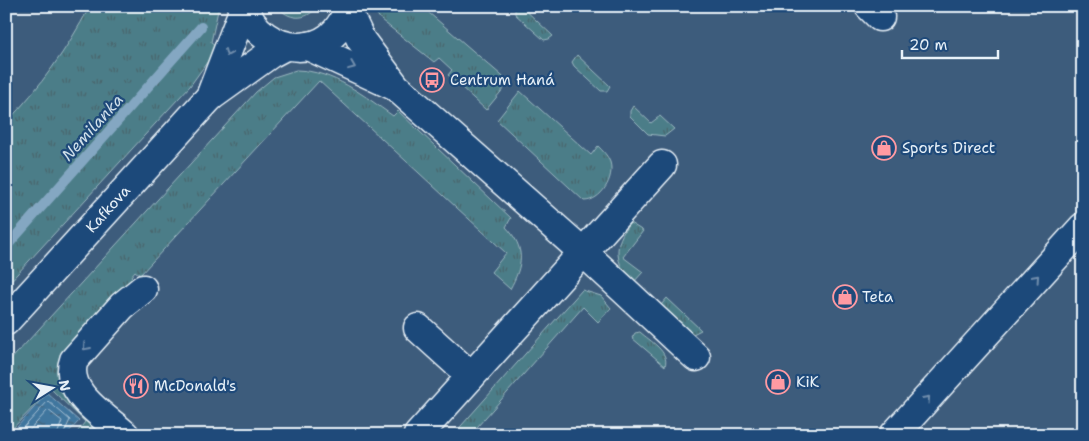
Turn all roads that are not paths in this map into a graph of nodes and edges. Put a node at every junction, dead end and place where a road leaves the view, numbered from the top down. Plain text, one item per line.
1 (244, 7) edge
2 (348, 8) edge
3 (297, 46) junction
4 (396, 87) junction
5 (210, 97) junction
6 (662, 166) dead end
7 (1083, 227) edge
8 (583, 252) junction
9 (143, 289) dead end
10 (6, 321) edge
11 (418, 328) dead end
12 (696, 357) dead end
13 (471, 376) junction
14 (125, 435) edge
15 (418, 435) edge
16 (894, 435) edge

1 - 3 street, Kafkova
1 -> 5 street, Kafkova
2 - 3 street, Kafkova
2 - 4 street
3 -> 4 street
3 - 5 street, Kafkova
4 - 8 street
5 - 10 street, Kafkova
6 - 8 street
16 -> 7 street
8 - 12 street
8 - 13 street
9 -> 14 street
11 - 13 street
13 - 15 street

